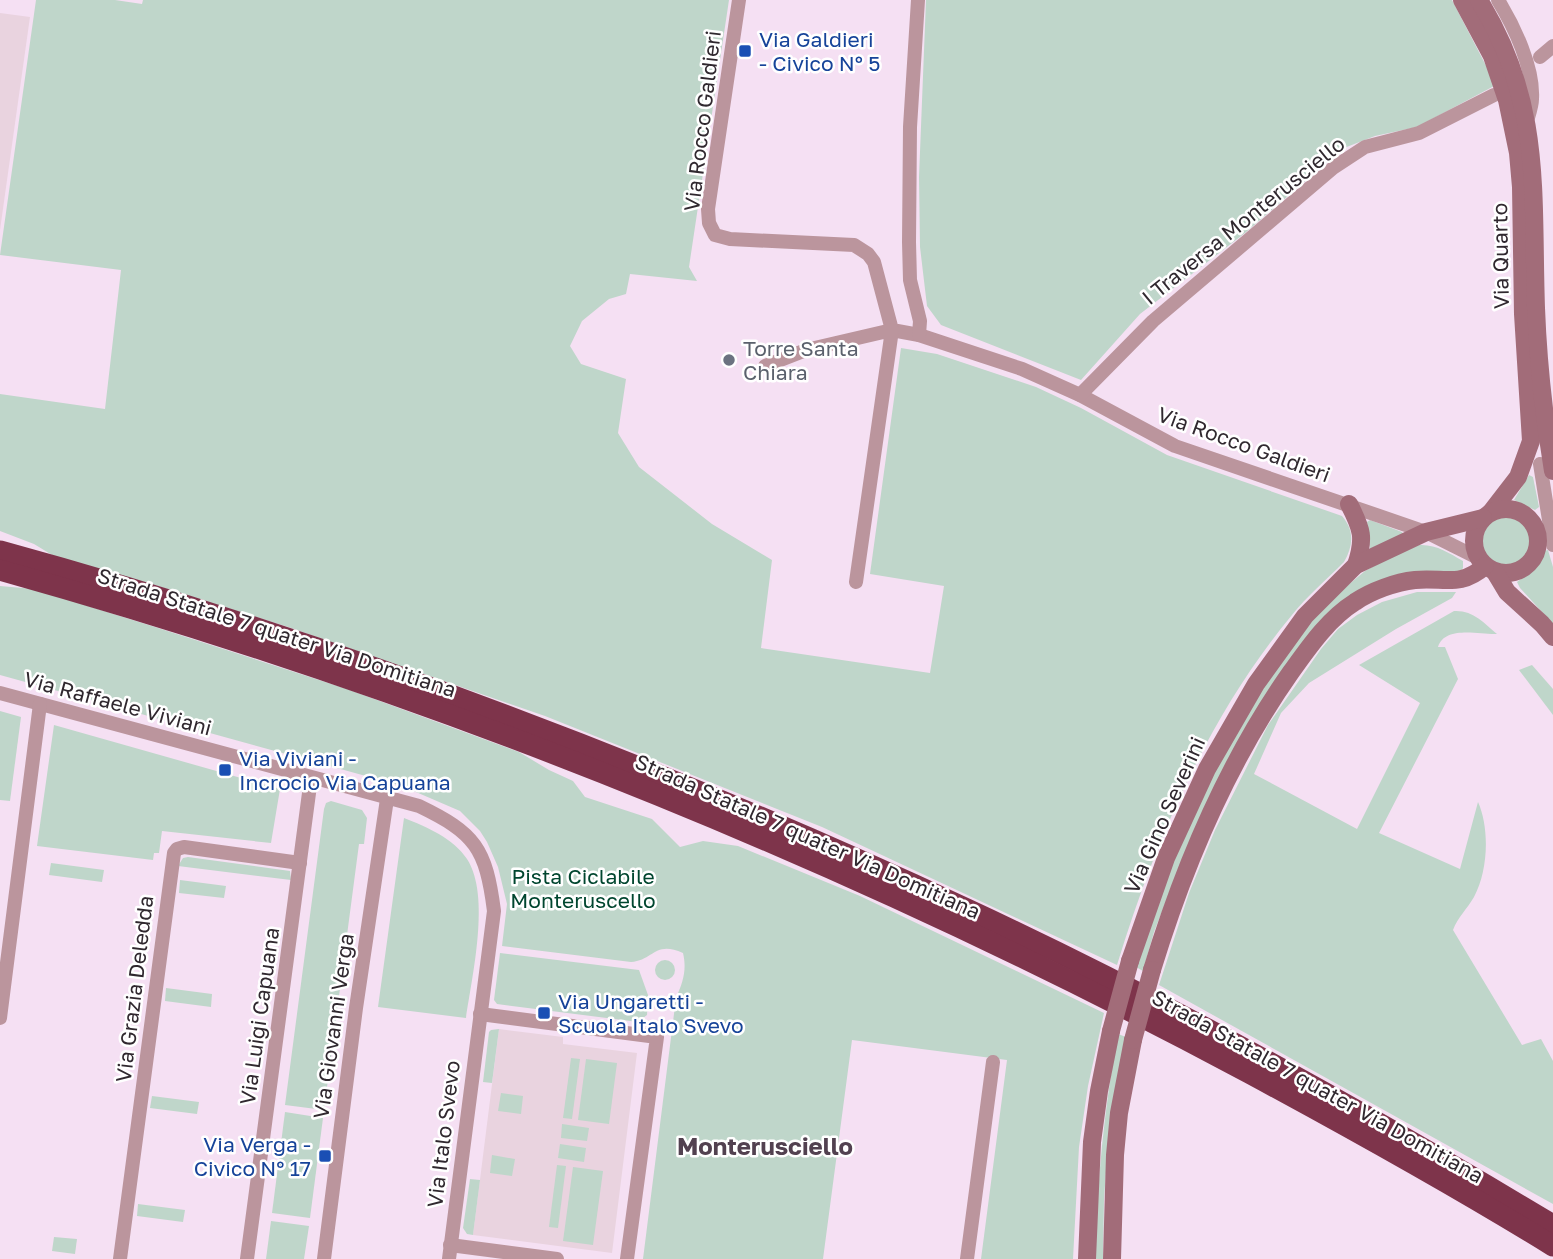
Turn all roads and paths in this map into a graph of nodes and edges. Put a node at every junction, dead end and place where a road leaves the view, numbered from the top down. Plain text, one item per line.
1 (739, 0) edge
2 (918, 0) edge
3 (1462, 0) edge
4 (1479, 0) edge
5 (1498, 0) edge
6 (1553, 46) edge
7 (1540, 57) dead end
8 (1494, 95) dead end
9 (1527, 121) junction
10 (892, 330) junction
11 (919, 335) junction
12 (765, 366) dead end
13 (1080, 395) junction
14 (1546, 467) edge
15 (1349, 504) junction
16 (1487, 515) junction
17 (1426, 532) junction
18 (1548, 532) edge
19 (0, 551) edge
20 (1356, 565) junction
21 (1486, 565) junction
22 (0, 570) edge
23 (1457, 581) junction
24 (856, 582) dead end
25 (1507, 592) junction
26 (1553, 637) edge
27 (0, 693) edge
28 (40, 704) junction
29 (312, 778) junction
30 (387, 799) junction
31 (300, 863) junction
32 (480, 1014) junction
33 (0, 1018) edge
34 (993, 1062) dead end
35 (1553, 1225) edge
36 (1553, 1246) edge
37 (450, 1252) edge
38 (120, 1259) edge
39 (247, 1259) edge
40 (324, 1259) edge
41 (557, 1259) edge
42 (627, 1259) edge
43 (967, 1259) edge
44 (1087, 1259) edge
45 (1112, 1259) edge

1 - 10 street, Via Rocco Galdieri
2 - 11 street
3 - 16 street, Via Quarto
4 - 9 street
5 - 9 street
6 - 7 street
8 - 13 street, I Traversa Monterusciello
9 - 14 street
10 - 11 street, Via Rocco Galdieri
10 - 12 street
10 - 24 street
11 - 13 street, Via Rocco Galdieri
13 - 15 street, Via Rocco Galdieri
14 - 18 street
15 - 17 street, Via Rocco Galdieri
15 - 20 street
16 - 17 street, Via Gino Severini
16 - 18 street
16 - 21 street
17 - 20 street, Via Gino Severini
17 - 21 street, Via Rocco Galdieri
18 - 21 street
19 - 35 highway, Strada Statale 7 quater Via Domitiana
20 - 44 street, Via Gino Severini, bridge
21 - 23 street, Via Gino Severini
21 - 25 street
22 - 36 highway, Strada Statale 7 quater Via Domitiana
23 - 25 street
23 - 45 street, Via Gino Severini, bridge
25 - 26 street
27 - 28 street, Via Raffaele Viviani
28 - 29 street, Via Raffaele Viviani
28 - 33 street
29 - 30 street, Via Raffaele Viviani
29 - 31 street, Via Luigi Capuana
30 - 32 street, Via Italo Svevo
30 - 40 street, Via Giovanni Verga
31 - 38 street, Via Grazia Deledda
31 - 39 street, Via Luigi Capuana
32 - 37 street, Via Italo Svevo
32 - 42 street
34 - 43 street
37 - 41 street

